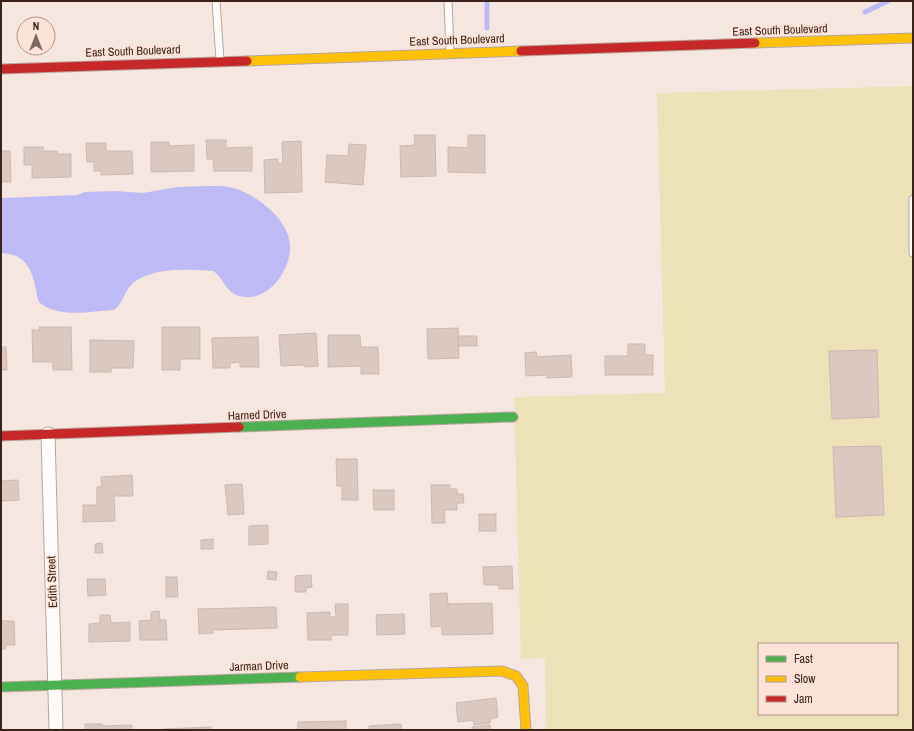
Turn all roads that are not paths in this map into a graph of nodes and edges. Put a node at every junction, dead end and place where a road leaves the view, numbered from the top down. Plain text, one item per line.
1 (216, 1) edge
2 (448, 1) edge
3 (913, 38) edge
4 (450, 52) junction
5 (220, 60) junction
6 (1, 69) edge
7 (913, 199) edge
8 (913, 253) edge
9 (513, 417) dead end
10 (48, 434) junction
11 (1, 436) edge
12 (55, 685) junction
13 (1, 687) edge
14 (56, 730) edge
15 (526, 730) edge

1 - 5 lane
2 - 4 lane
3 - 4 street, East South Boulevard
4 - 5 street, East South Boulevard
5 - 6 street, East South Boulevard
7 - 8 lane
9 - 10 street, Harned Drive
10 - 11 street, Harned Drive
10 - 12 street, Edith Street
12 - 13 street, Jarman Drive
12 - 14 street, Edith Street
12 - 15 street, Jarman Drive

